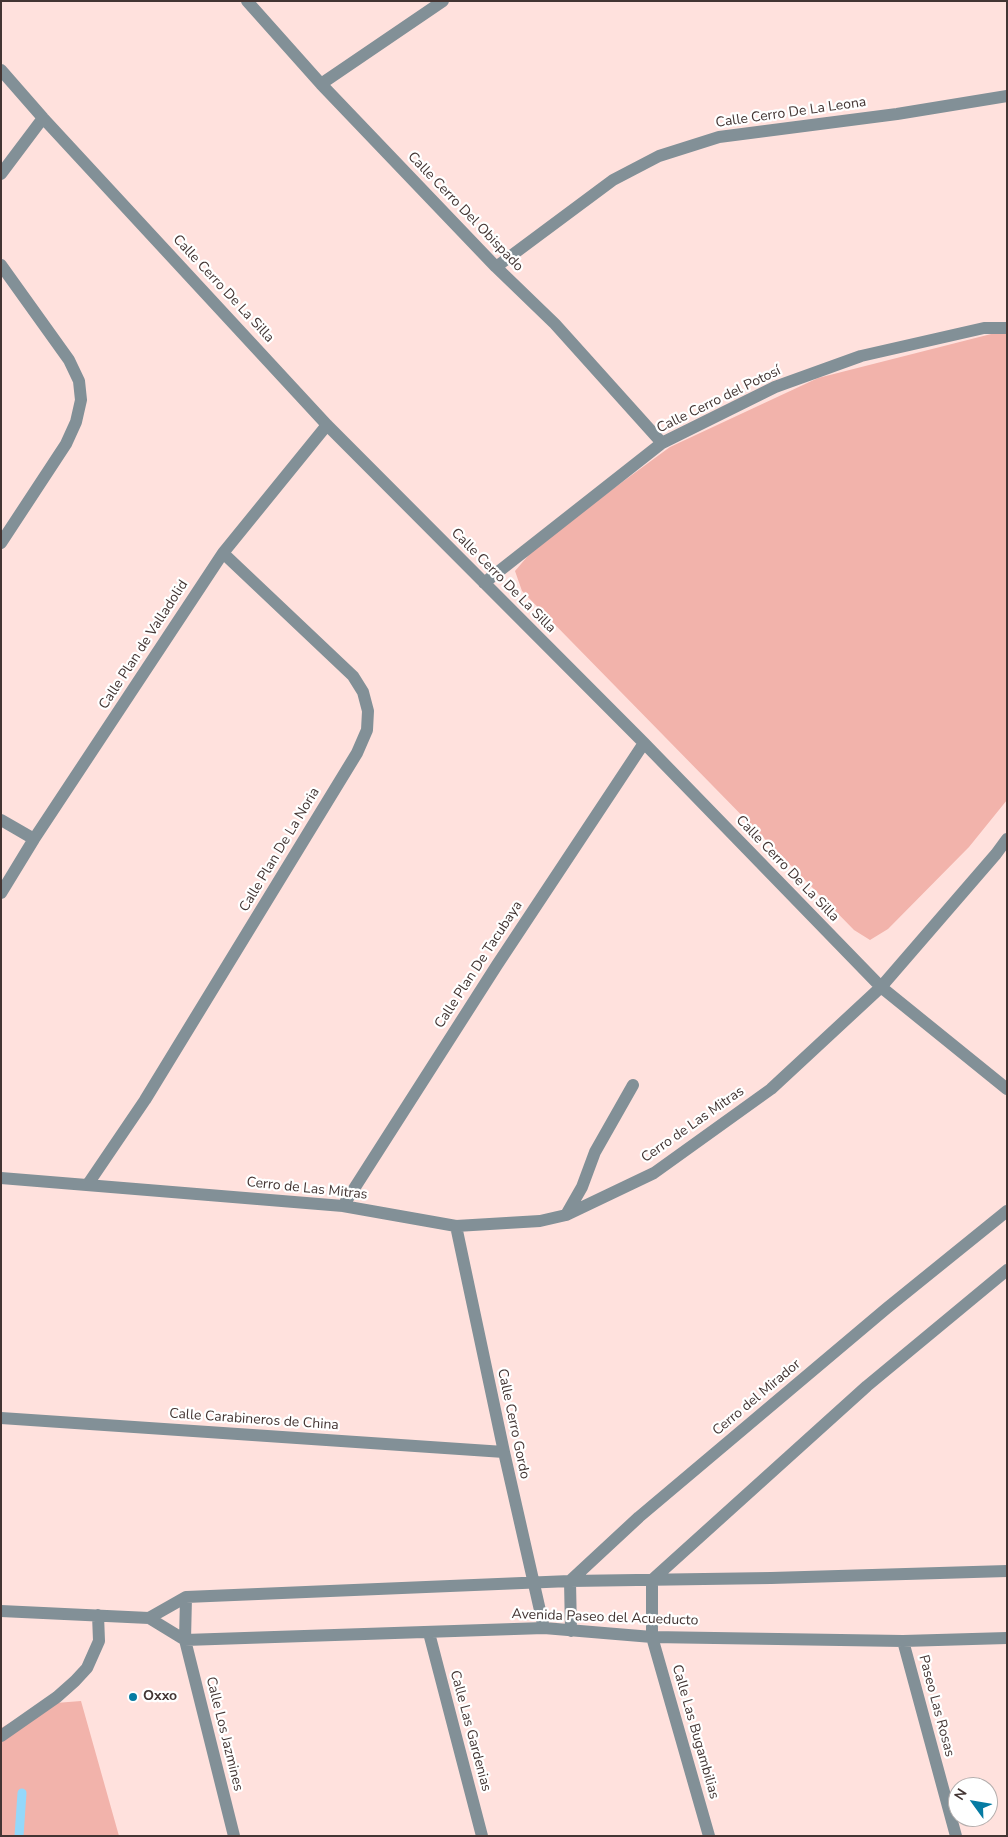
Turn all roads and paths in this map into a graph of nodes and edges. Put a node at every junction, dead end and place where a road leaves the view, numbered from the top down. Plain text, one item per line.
1 (247, 1) edge
2 (443, 1) edge
3 (1, 70) edge
4 (321, 84) junction
5 (1007, 96) edge
6 (43, 118) junction
7 (1, 174) edge
8 (1, 265) edge
9 (496, 267) junction
10 (1007, 328) edge
11 (328, 424) junction
12 (662, 443) junction
13 (1, 543) edge
14 (223, 553) junction
15 (484, 583) junction
16 (644, 743) junction
17 (1, 820) edge
18 (1007, 839) edge
19 (34, 840) junction
20 (1, 893) edge
21 (881, 987) junction
22 (633, 1086) dead end
23 (1007, 1089) edge
24 (1, 1178) edge
25 (88, 1184) junction
26 (343, 1206) junction
27 (1007, 1211) edge
28 (566, 1215) junction
29 (456, 1226) junction
30 (1007, 1270) edge
31 (1, 1418) edge
32 (504, 1452) junction
33 (1007, 1571) edge
34 (652, 1580) junction
35 (570, 1581) junction
36 (533, 1583) junction
37 (186, 1597) junction
38 (1, 1611) edge
39 (98, 1615) junction
40 (149, 1618) junction
41 (544, 1628) junction
42 (571, 1631) junction
43 (429, 1633) junction
44 (652, 1637) junction
45 (1007, 1638) edge
46 (185, 1640) junction
47 (903, 1642) junction
48 (1, 1736) edge
49 (234, 1836) edge
50 (482, 1836) edge
51 (709, 1836) edge
52 (956, 1836) edge

1 - 4 street, Calle Cerro Del Obispado
2 - 4 street
3 - 6 street, Calle Cerro De La Silla
4 - 9 street, Calle Cerro Del Obispado
5 - 9 street, Calle Cerro De La Leona
6 - 7 street
6 - 11 street, Calle Cerro De La Silla
8 - 13 street
9 - 12 street, Calle Cerro Del Obispado
10 - 12 street, Calle Cerro del Potosí
11 - 14 street, Calle Plan de Valladolid
11 - 15 street, Calle Cerro De La Silla
12 - 15 street, Calle Cerro del Potosí
14 - 19 street, Calle Plan de Valladolid
14 - 25 street, Calle Plan De La Noria
15 - 16 street, Calle Cerro De La Silla
16 - 21 street, Calle Cerro De La Silla
16 - 26 street, Calle Plan De Tacubaya
17 - 19 street
18 - 21 street, Cerro de Las Mitras
19 - 20 street, Calle Plan de Valladolid
21 - 23 street, Calle Cerro De La Silla
21 - 28 street, Cerro de Las Mitras
22 - 28 street
24 - 25 street, Cerro de Las Mitras
25 - 26 street, Cerro de Las Mitras
26 - 29 street, Cerro de Las Mitras
27 - 35 street, Cerro del Mirador
28 - 29 street, Cerro de Las Mitras
29 - 32 street, Calle Cerro Gordo
30 - 34 street
31 - 32 street, Calle Carabineros de China
32 - 36 street, Calle Cerro Gordo
33 - 34 street
34 - 35 street
34 - 44 street
35 - 36 street
35 - 42 street
36 - 37 street
36 - 41 street, Calle Cerro Gordo
37 - 40 street
37 - 46 street, Calle Los Jazmines
38 - 39 street
39 - 40 street
39 - 48 street
40 - 46 street
41 - 42 street, Avenida Paseo del Acueducto
41 - 43 street, Avenida Paseo del Acueducto
42 - 44 street, Avenida Paseo del Acueducto
43 - 46 street, Avenida Paseo del Acueducto
43 - 50 street, Calle Las Gardenias
44 - 47 street, Avenida Paseo del Acueducto
44 - 51 street, Calle Las Bugambilias
45 - 47 street, Avenida Paseo del Acueducto
46 - 49 street, Calle Los Jazmines
47 - 52 street, Paseo Las Rosas

